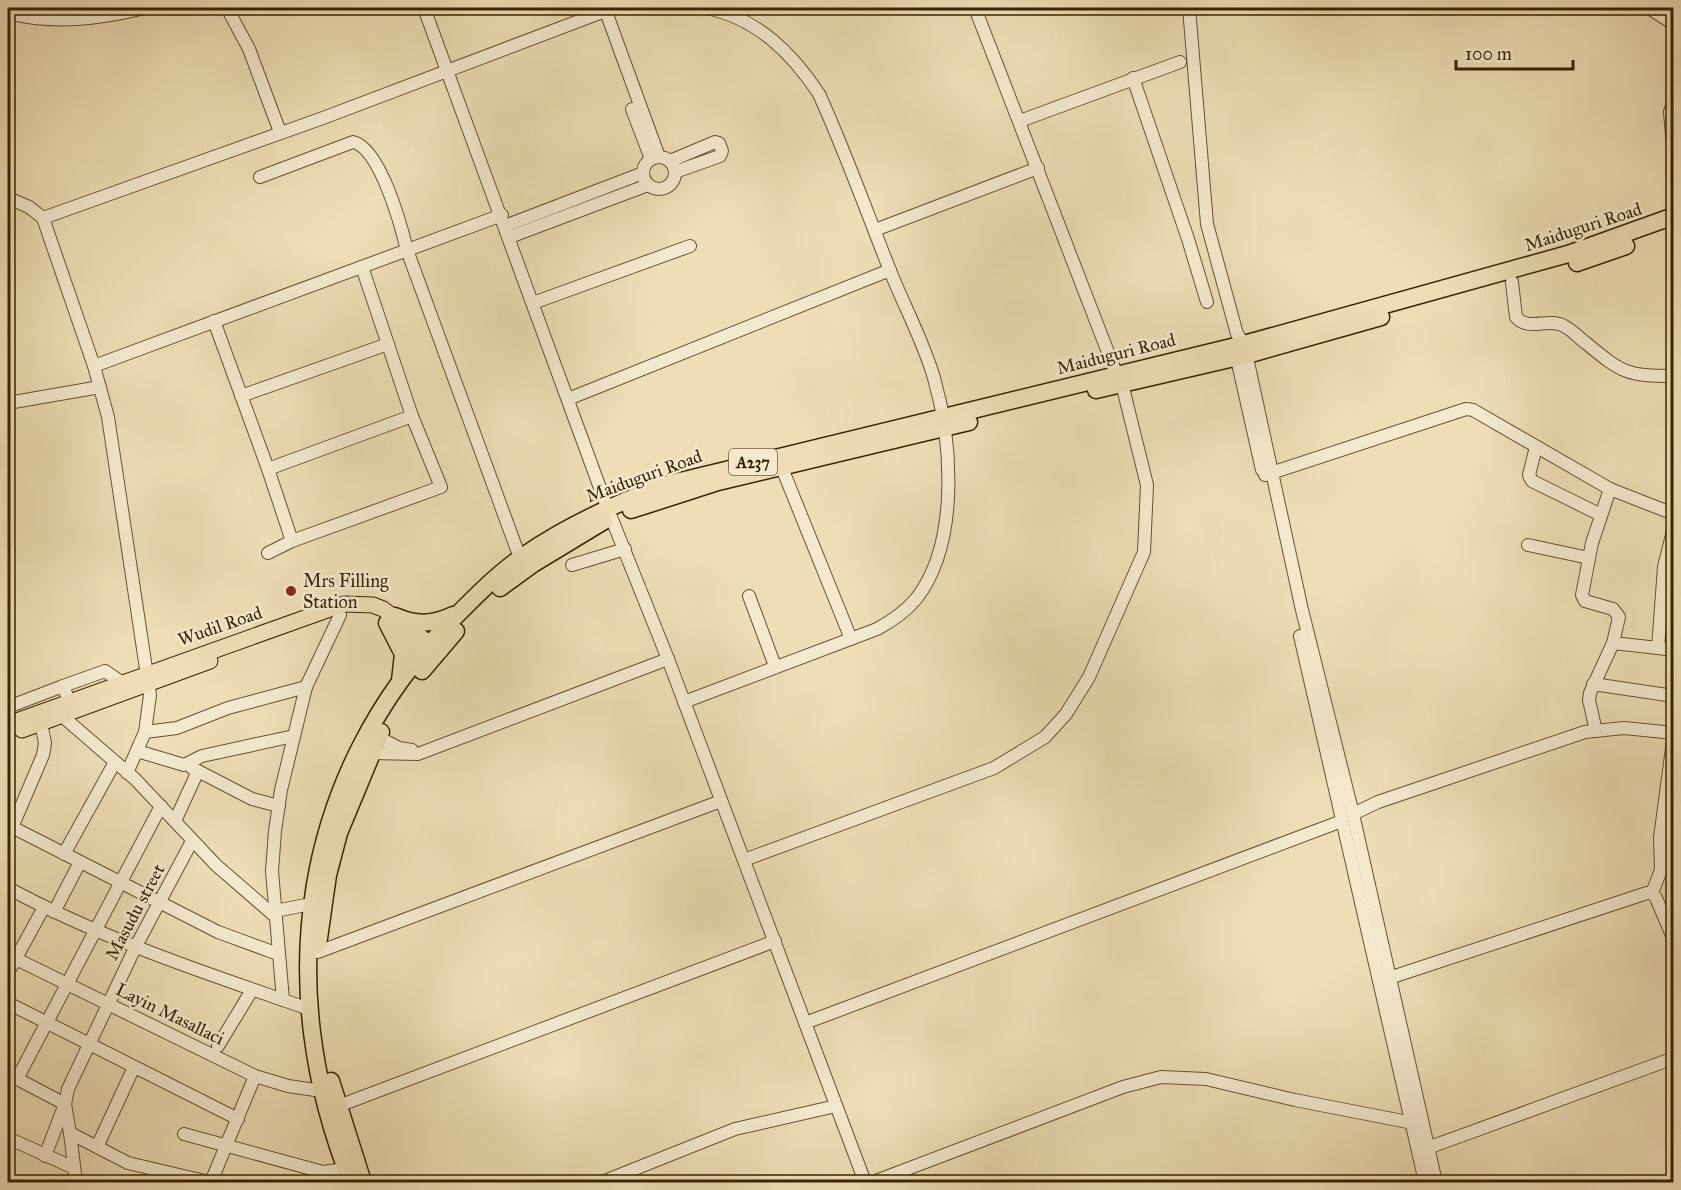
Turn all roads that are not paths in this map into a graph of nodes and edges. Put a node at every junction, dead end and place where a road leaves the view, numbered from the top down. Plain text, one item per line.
1 (146, 8) edge
2 (227, 8) edge
3 (424, 8) edge
4 (706, 8) edge
5 (975, 8) edge
6 (1189, 8) edge
7 (1648, 8) edge
8 (605, 10) edge
9 (8, 13) edge
10 (743, 13) edge
11 (1674, 24) edge
12 (1179, 62) dead end
13 (446, 70) junction
14 (1133, 78) junction
15 (1674, 100) edge
16 (1020, 121) junction
17 (280, 132) junction
18 (1674, 159) edge
19 (664, 162) junction
20 (1038, 168) junction
21 (260, 177) dead end
22 (646, 179) junction
23 (8, 198) edge
24 (1674, 216) edge
25 (43, 218) junction
26 (506, 226) junction
27 (1674, 228) edge
28 (874, 230) junction
29 (690, 246) dead end
30 (407, 250) junction
31 (362, 267) junction
32 (890, 270) junction
33 (1512, 282) junction
34 (1207, 302) dead end
35 (533, 303) junction
36 (214, 321) junction
37 (388, 344) junction
38 (1240, 347) junction
39 (94, 366) junction
40 (1674, 376) edge
41 (1119, 379) junction
42 (100, 387) junction
43 (242, 396) junction
44 (568, 399) junction
45 (8, 403) edge
46 (412, 416) junction
47 (944, 423) junction
48 (1536, 447) junction
49 (782, 468) junction
50 (268, 469) junction
51 (1268, 474) junction
52 (1611, 489) junction
53 (609, 512) junction
54 (1674, 514) edge
55 (1601, 515) junction
56 (1674, 527) edge
57 (292, 541) junction
58 (1528, 544) dead end
59 (625, 549) junction
60 (268, 553) dead end
61 (520, 558) junction
62 (1589, 558) junction
63 (572, 564) dead end
64 (749, 597) dead end
65 (460, 613) junction
66 (340, 615) junction
67 (314, 618) junction
68 (391, 620) junction
69 (850, 639) junction
70 (1612, 643) junction
71 (1658, 648) junction
72 (1674, 650) edge
73 (430, 652) junction
74 (668, 658) junction
75 (775, 666) junction
76 (148, 678) junction
77 (122, 682) junction
78 (1593, 684) junction
79 (63, 686) junction
80 (398, 686) junction
81 (306, 687) junction
82 (1674, 696) edge
83 (69, 701) junction
84 (684, 702) junction
85 (8, 707) edge
86 (61, 715) junction
87 (41, 723) junction
88 (8, 724) edge
89 (1596, 731) junction
90 (145, 732) junction
91 (1674, 733) edge
92 (8, 735) edge
93 (294, 736) junction
94 (378, 738) junction
95 (137, 750) junction
96 (425, 752) junction
97 (371, 753) junction
98 (114, 762) junction
99 (186, 764) junction
100 (198, 771) junction
101 (127, 773) junction
102 (1670, 791) edge
103 (721, 801) junction
104 (161, 806) junction
105 (279, 806) junction
106 (1348, 818) junction
107 (175, 821) junction
108 (9, 830) edge
109 (192, 841) junction
110 (64, 854) junction
111 (744, 860) junction
112 (80, 862) junction
113 (120, 881) junction
114 (8, 888) edge
115 (1652, 893) junction
116 (161, 902) junction
117 (311, 904) junction
118 (49, 909) junction
119 (275, 914) junction
120 (1670, 920) edge
121 (95, 929) junction
122 (1674, 940) edge
123 (775, 941) junction
124 (135, 948) junction
125 (318, 952) junction
126 (278, 954) junction
127 (12, 957) edge
128 (8, 973) edge
129 (1384, 980) junction
130 (67, 984) junction
131 (252, 990) junction
132 (283, 1000) junction
133 (8, 1002) edge
134 (109, 1004) junction
135 (309, 1009) junction
136 (45, 1022) junction
137 (805, 1023) junction
138 (88, 1043) junction
139 (218, 1046) dead end
140 (1674, 1058) edge
141 (134, 1066) junction
142 (255, 1076) junction
143 (12, 1077) edge
144 (322, 1091) junction
145 (65, 1104) junction
146 (836, 1106) junction
147 (332, 1108) junction
148 (238, 1119) junction
149 (1417, 1123) junction
150 (70, 1133) junction
151 (184, 1134) dead end
152 (8, 1138) edge
153 (228, 1145) junction
154 (97, 1147) junction
155 (1423, 1149) junction
156 (45, 1155) junction
157 (74, 1168) junction
158 (349, 1175) edge
159 (76, 1182) edge
160 (210, 1182) edge
161 (363, 1182) edge
162 (602, 1182) edge
163 (865, 1182) edge
164 (873, 1182) edge
165 (1425, 1182) edge
166 (1436, 1182) edge

1 - 9 street
2 - 17 street
3 - 13 street
4 - 10 street
5 - 16 street
6 - 38 street
7 - 11 street
8 - 13 street
8 - 19 street
10 - 28 street
12 - 14 street
13 - 17 street
13 - 26 street
14 - 16 street
14 - 34 street
15 - 18 street
16 - 20 street
17 - 25 street
19 - 22 street
19 - 22 street
20 - 28 street
20 - 41 street
21 - 30 street
22 - 26 street
23 - 25 street
24 - 38 highway, Maiduguri Road / A237
25 - 39 street
26 - 30 street
26 - 35 street
27 - 33 highway, Maiduguri Road / A237
28 - 32 street
29 - 35 street
30 - 31 street
30 - 61 street
31 - 36 street
31 - 37 street
32 - 44 street
32 - 47 street
33 - 38 highway, Maiduguri Road / A237
33 - 40 street
35 - 44 street
36 - 39 street
36 - 43 street
37 - 43 street
37 - 46 street
38 - 41 highway, Maiduguri Road / A237
38 - 51 street
39 - 42 street
41 - 47 highway, Maiduguri Road / A237
41 - 111 street
42 - 45 street
42 - 76 street
43 - 50 street
44 - 53 street
46 - 50 street
46 - 57 street
47 - 49 highway, Maiduguri Road / A237
47 - 53 highway, Maiduguri Road / A237
47 - 69 street
48 - 51 street
48 - 52 street
48 - 55 street
49 - 53 highway, Maiduguri Road / A237
49 - 69 street
50 - 57 street
51 - 106 street
52 - 54 street
52 - 55 street
53 - 59 street
53 - 61 highway, Maiduguri Road / A237
53 - 73 highway, Maiduguri Road / A237
55 - 62 street
56 - 71 street
57 - 60 street
58 - 62 street
59 - 63 street
59 - 74 street
61 - 65 highway, Maiduguri Road / A237
62 - 70 street
64 - 75 street
65 - 68 highway
65 - 73 highway, Maiduguri Road / A237
66 - 67 main road, Wudil Road
66 - 68 main road, Wudil Road
66 - 81 street
67 - 68 main road, Wudil Road
67 - 76 main road, Wudil Road
68 - 73 main road, Wudil Road
68 - 80 highway
69 - 75 street
70 - 71 street
70 - 78 street
71 - 72 street
73 - 80 highway, Maiduguri Road / A237
73 - 94 highway, Maiduguri Road / A237
74 - 84 street
74 - 96 street
75 - 84 street
76 - 77 main road, Wudil Road
76 - 86 main road, Wudil Road
76 - 90 street
77 - 79 street
77 - 83 main road, Wudil Road
78 - 82 street
78 - 89 street
79 - 83 street
79 - 85 street
80 - 117 highway, Maiduguri Road / A237
81 - 90 street
81 - 93 street
83 - 88 main road, Wudil Road
84 - 103 street
86 - 87 main road, Wudil Road
86 - 98 street
87 - 92 main road, Wudil Road
87 - 108 street
89 - 91 street
89 - 106 street
90 - 95 street
91 - 102 street
93 - 99 street
93 - 105 street
94 - 96 street
94 - 97 highway, Maiduguri Road / A237
95 - 99 street
95 - 101 street
96 - 97 street
97 - 125 highway, Maiduguri Road / A237
98 - 101 street
98 - 110 street
99 - 100 street
100 - 105 street
100 - 107 street
101 - 104 street
102 - 115 street
103 - 111 street
103 - 125 street
104 - 107 street
104 - 113 street
105 - 119 street
106 - 129 street
106 - 137 street
107 - 109 street
108 - 110 street
109 - 116 street, Masudu street
109 - 119 street
110 - 112 street
111 - 123 street
112 - 113 street
112 - 118 street
113 - 116 street
113 - 121 street
114 - 118 street
115 - 120 street
115 - 129 street
116 - 124 street, Masudu street
116 - 126 street
117 - 119 street
117 - 135 highway, Maiduguri Road / A237
118 - 121 street
118 - 127 street
119 - 126 street
120 - 122 street
121 - 124 street
121 - 130 street
123 - 137 street
123 - 147 street
124 - 131 street
124 - 134 street, Masudu street
125 - 147 highway, Maiduguri Road / A237
126 - 132 street
127 - 128 street
127 - 130 street, Layin Masallaci
129 - 149 street
130 - 134 street, Layin Masallaci
130 - 136 street
131 - 132 street
131 - 139 street
132 - 135 street
133 - 136 street
134 - 138 street, Masudu street
134 - 142 street, Layin Masallaci
135 - 144 highway, Maiduguri Road / A237
136 - 138 street
136 - 143 street
137 - 146 street
138 - 141 street
138 - 145 street, Masudu street
140 - 155 street
141 - 148 street
141 - 154 street
142 - 144 street, Layin Masallaci
142 - 148 street
143 - 145 street
144 - 147 highway, Maiduguri Road / A237
145 - 150 street, Masudu street
145 - 156 street
146 - 162 street
146 - 163 street
147 - 158 highway, Maiduguri Road / A237
147 - 161 highway, Maiduguri Road / A237
148 - 153 street
149 - 155 street
149 - 164 street
150 - 154 street
150 - 157 street, Masudu street
151 - 153 street
152 - 156 street
153 - 158 street
153 - 160 street
154 - 160 street
155 - 165 street
155 - 166 street
156 - 157 street
157 - 159 street, Masudu street

